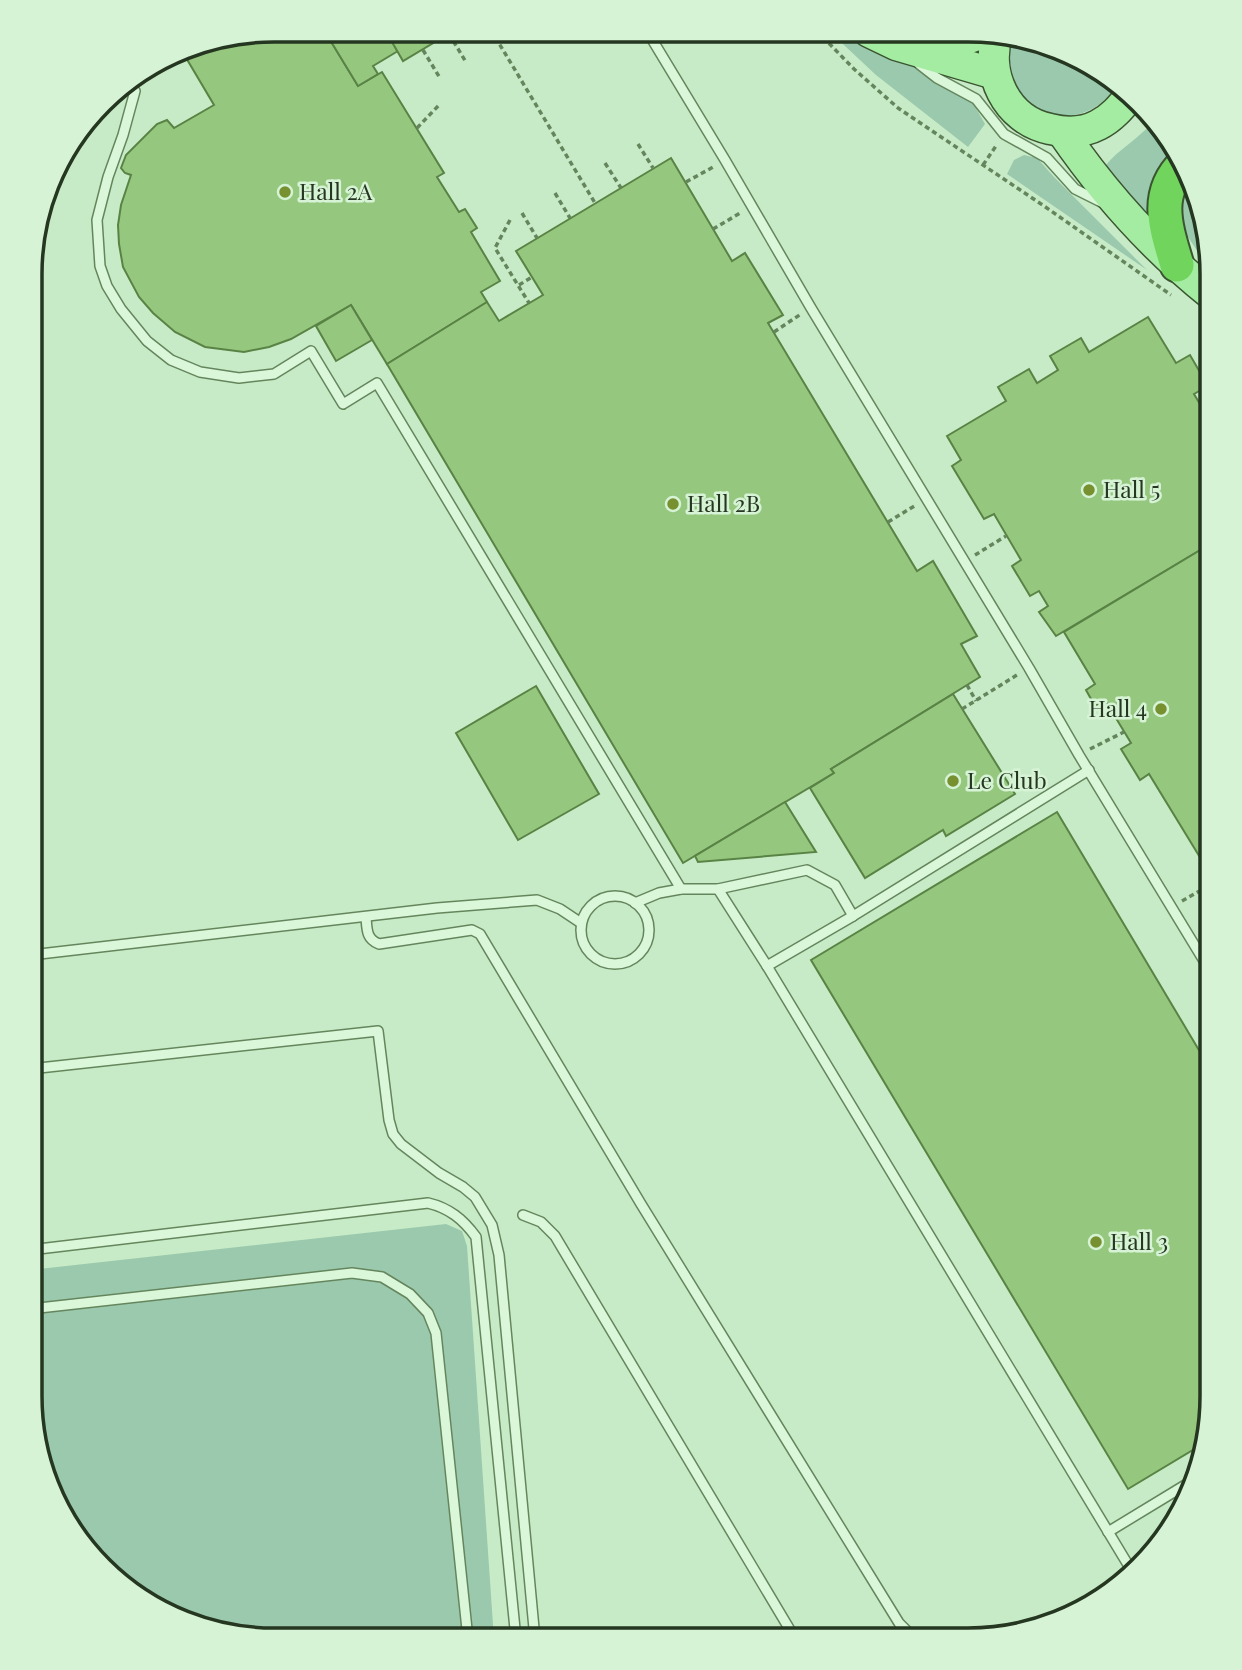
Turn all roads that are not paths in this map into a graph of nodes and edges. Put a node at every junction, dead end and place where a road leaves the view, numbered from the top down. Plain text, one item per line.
1 (655, 42) edge
2 (903, 42) edge
3 (908, 42) edge
4 (940, 42) edge
5 (958, 42) edge
6 (995, 44) edge
7 (995, 75) junction
8 (135, 91) dead end
9 (1124, 103) edge
10 (1098, 125) junction
11 (1062, 132) junction
12 (1177, 174) edge
13 (1100, 184) junction
14 (1130, 217) junction
15 (1175, 280) junction
16 (1200, 290) edge
17 (1089, 771) junction
18 (681, 889) junction
19 (718, 889) junction
20 (635, 902) junction
21 (366, 916) junction
22 (853, 916) junction
23 (582, 923) junction
24 (42, 954) edge
25 (1200, 954) edge
26 (767, 966) junction
27 (42, 1068) edge
28 (523, 1215) dead end
29 (42, 1249) edge
30 (42, 1308) edge
31 (1180, 1489) edge
32 (1108, 1532) junction
33 (1128, 1564) edge
34 (467, 1628) edge
35 (515, 1628) edge
36 (534, 1628) edge
37 (789, 1628) edge
38 (905, 1628) edge

1 - 17 lane
2 - 14 lane
3 - 7 main road
4 - 5 main road
6 - 7 main road
7 - 11 main road
8 - 18 lane
9 - 10 main road
10 - 11 main road
10 - 13 main road
11 - 13 main road
12 - 15 highway
13 - 14 main road
14 - 15 main road
15 - 16 main road
17 - 22 lane
17 - 25 lane
18 - 19 lane
18 - 20 lane
19 - 22 lane
19 - 26 lane
20 - 23 lane
20 - 23 lane
21 - 23 lane
21 - 24 lane
21 - 38 lane
22 - 26 lane
26 - 32 lane
27 - 36 lane
28 - 37 lane
29 - 35 lane
30 - 34 lane
31 - 32 lane
32 - 33 lane

